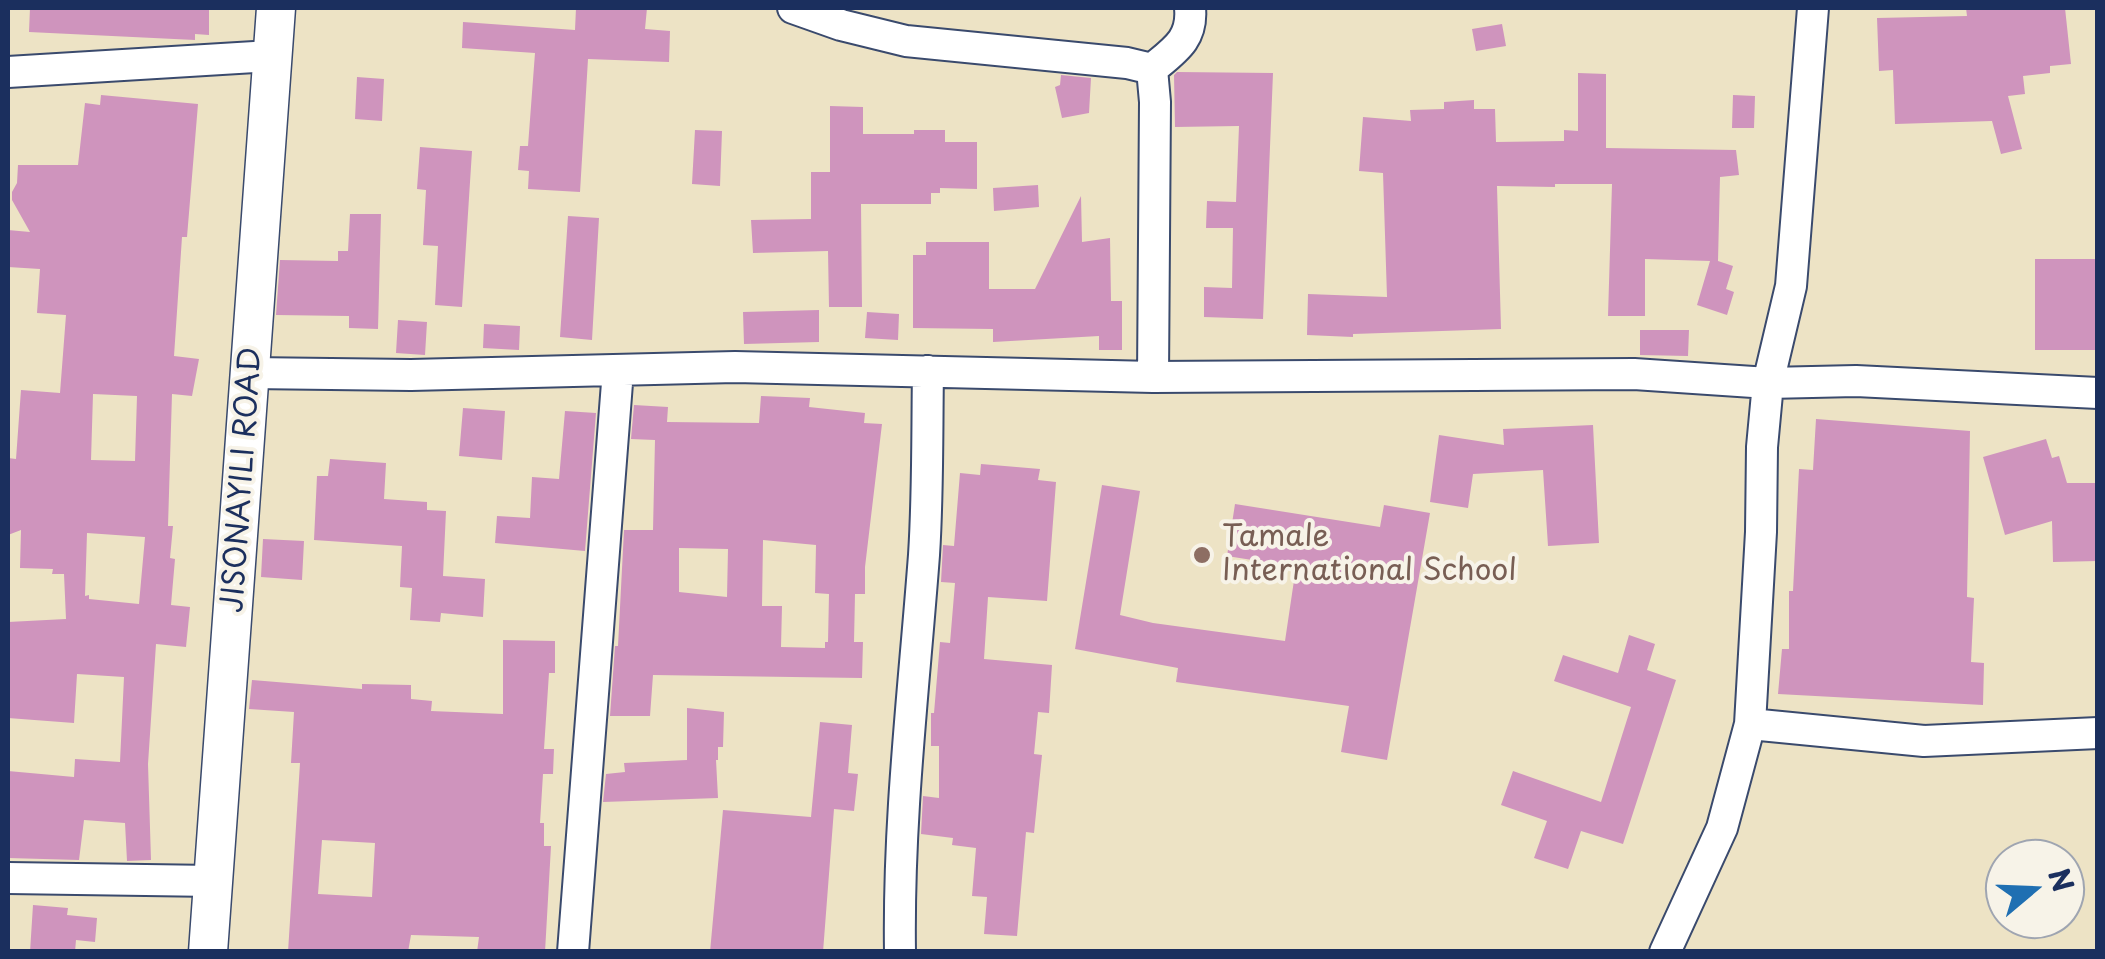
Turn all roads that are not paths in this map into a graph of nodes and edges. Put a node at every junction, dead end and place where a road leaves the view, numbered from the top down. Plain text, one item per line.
1 (276, 8) edge
2 (792, 8) edge
3 (1190, 8) edge
4 (1813, 8) edge
5 (271, 56) junction
6 (1152, 69) junction
7 (8, 72) edge
8 (618, 370) junction
9 (928, 372) junction
10 (250, 373) junction
11 (1153, 377) junction
12 (1768, 383) junction
13 (2098, 393) edge
14 (1750, 724) junction
15 (2098, 733) edge
16 (8, 878) edge
17 (214, 881) junction
18 (208, 952) edge
19 (573, 952) edge
20 (900, 952) edge
21 (1665, 952) edge

1 - 5 street, JISONAYILI ROAD
2 - 6 street
3 - 6 street
4 - 12 street
5 - 7 street
5 - 10 street, JISONAYILI ROAD
6 - 11 street
8 - 9 street
8 - 10 street
8 - 19 street
9 - 11 street
9 - 20 street
10 - 17 street, JISONAYILI ROAD
11 - 12 street
12 - 13 street
12 - 14 street
14 - 15 street
14 - 21 street
16 - 17 street
17 - 18 street, JISONAYILI ROAD

